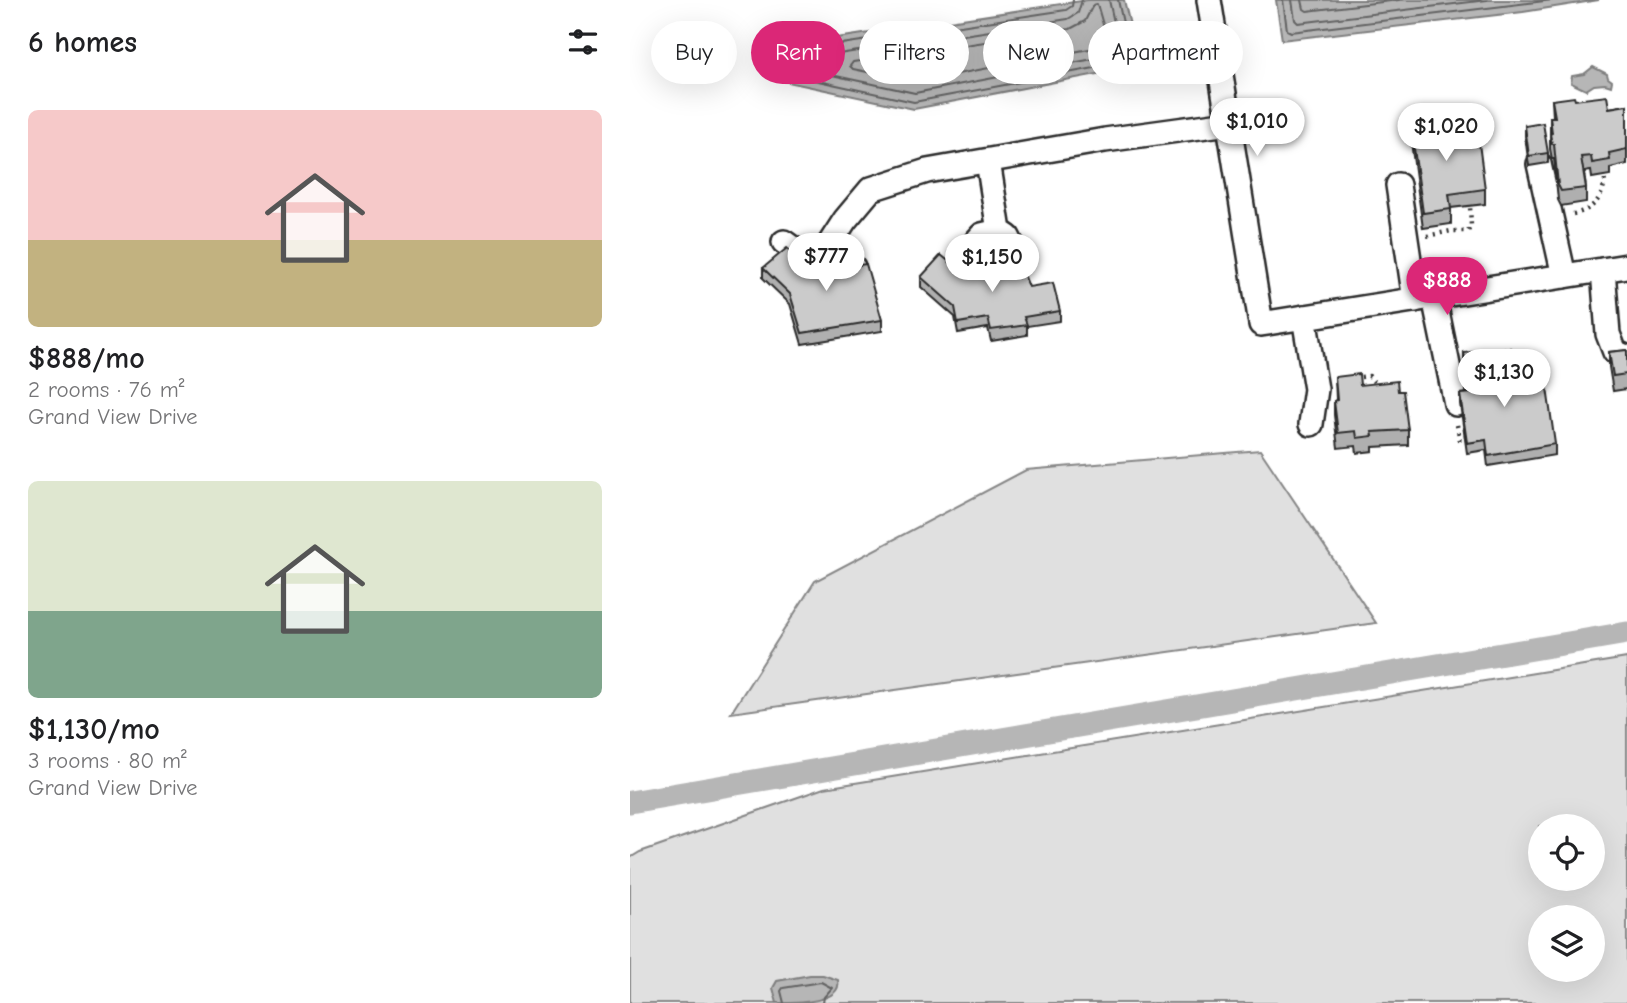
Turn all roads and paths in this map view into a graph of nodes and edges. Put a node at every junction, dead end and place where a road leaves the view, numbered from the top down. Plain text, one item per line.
1 (1209, 0) edge
2 (1229, 123) junction
3 (988, 161) junction
4 (1539, 164) edge
5 (1605, 176) edge
6 (1398, 185) dead end
7 (1470, 206) edge
8 (1551, 217) junction
9 (999, 230) dead end
10 (1405, 235) junction
11 (784, 242) dead end
12 (816, 265) junction
13 (1627, 266) edge
14 (853, 267) edge
15 (1603, 270) junction
16 (1564, 276) junction
17 (1425, 298) junction
18 (1304, 317) junction
19 (1485, 353) edge
20 (1625, 356) edge
21 (1379, 392) edge
22 (1518, 393) edge
23 (1319, 403) joint
24 (1457, 404) edge

1 - 2 street
2 - 3 street
2 - 18 street
3 - 9 street
3 - 12 street
4 - 8 street
5 - 8 path
6 - 10 street
7 - 10 path
8 - 16 street
10 - 17 street
11 - 12 street
12 - 14 street
13 - 15 street
15 - 16 street
15 - 20 street
16 - 17 street
17 - 18 street
17 - 24 street
18 - 23 street
19 - 22 path
21 - 23 path

